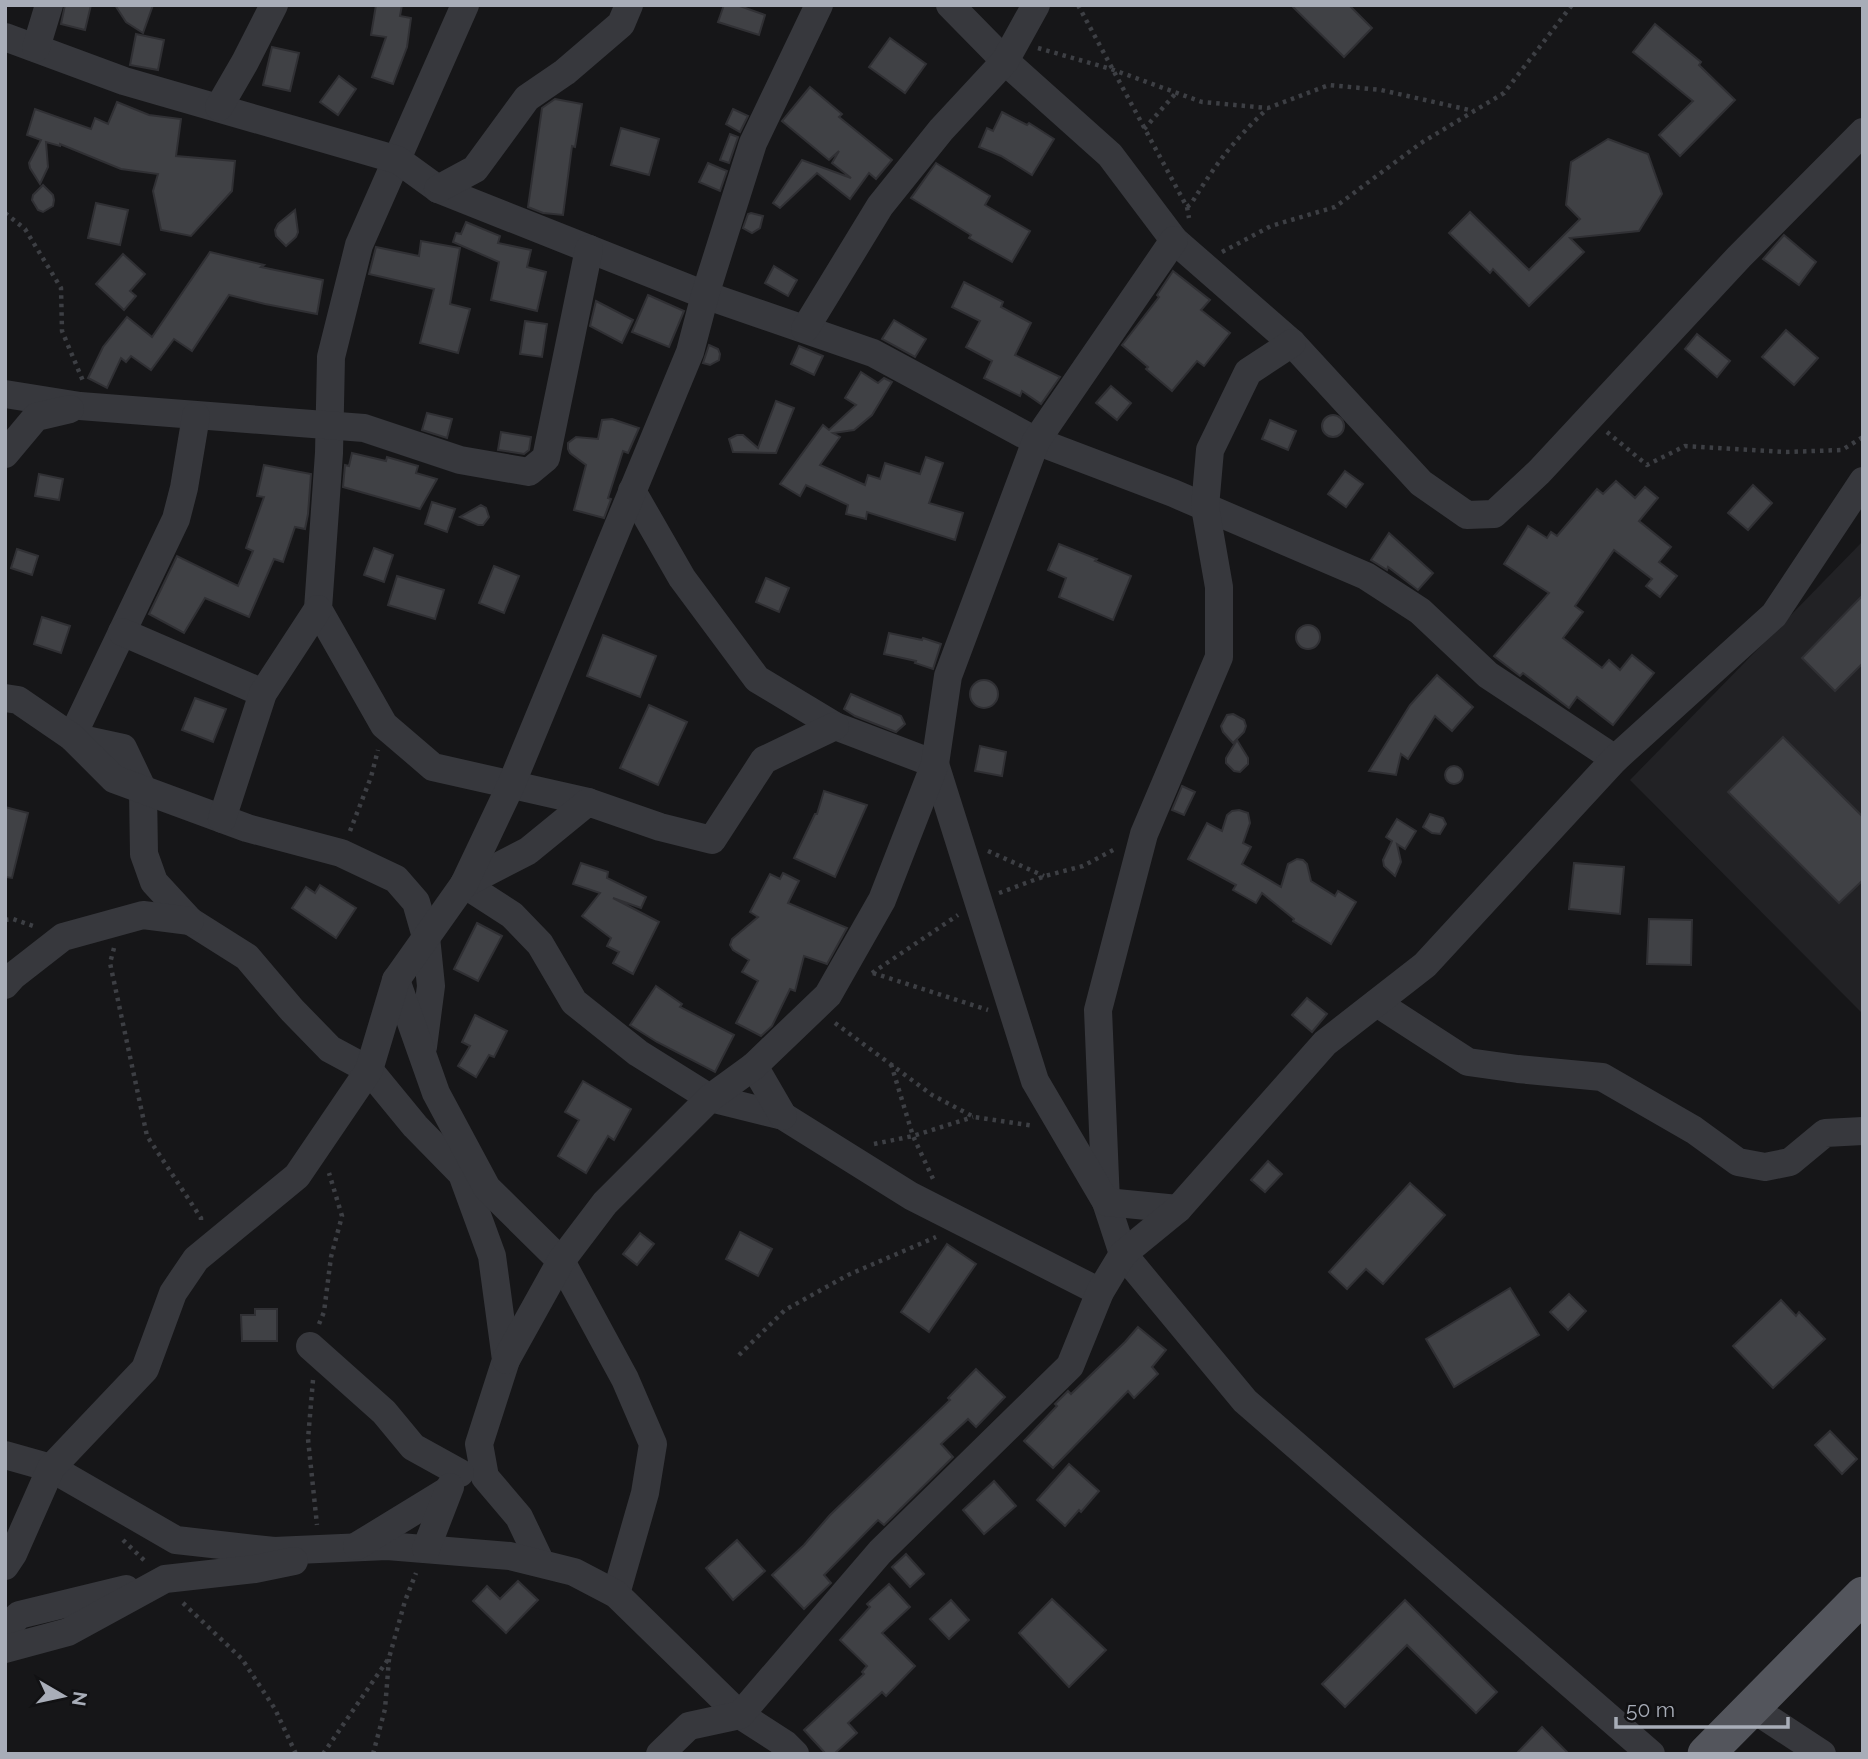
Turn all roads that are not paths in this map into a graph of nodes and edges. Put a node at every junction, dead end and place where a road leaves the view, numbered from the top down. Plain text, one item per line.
1 (49, 5) edge
2 (274, 5) edge
3 (465, 5) edge
4 (629, 5) edge
5 (819, 5) edge
6 (950, 5) edge
7 (1036, 5) edge
8 (5, 37) edge
9 (36, 48) junction
10 (1011, 51) junction
11 (219, 107) junction
12 (1863, 132) edge
13 (398, 160) junction
14 (438, 188) junction
15 (1174, 240) junction
16 (589, 249) junction
17 (705, 295) junction
18 (805, 329) junction
19 (1292, 342) junction
20 (5, 394) edge
21 (80, 406) junction
22 (196, 416) junction
23 (329, 425) junction
24 (1036, 441) junction
25 (5, 454) edge
26 (1863, 481) edge
27 (632, 491) junction
28 (1205, 507) junction
29 (318, 610) junction
30 (122, 632) junction
31 (263, 693) junction
32 (5, 698) edge
33 (835, 726) junction
34 (72, 737) junction
35 (1615, 759) junction
36 (935, 764) junction
37 (511, 785) junction
38 (143, 790) junction
39 (588, 802) junction
40 (222, 819) junction
41 (464, 884) junction
42 (190, 921) junction
43 (426, 937) junction
44 (396, 980) junction
45 (5, 985) edge
46 (1377, 1003) junction
47 (422, 1053) junction
48 (754, 1066) junction
49 (369, 1070) junction
50 (710, 1098) junction
51 (783, 1116) junction
52 (1863, 1131) edge
53 (1106, 1202) junction
54 (1178, 1209) junction
55 (1123, 1254) junction
56 (561, 1261) junction
57 (1100, 1292) junction
58 (310, 1346) dead end
59 (506, 1360) junction
60 (479, 1444) junction
61 (5, 1455) edge
62 (51, 1468) junction
63 (454, 1482) junction
64 (353, 1548) junction
65 (426, 1549) junction
66 (541, 1563) junction
67 (5, 1566) edge
68 (165, 1579) junction
69 (616, 1594) junction
70 (1863, 1595) edge
71 (5, 1630) edge
72 (5, 1649) edge
73 (1752, 1708) junction
74 (740, 1715) junction
75 (660, 1754) edge
76 (795, 1754) edge
77 (1651, 1754) edge
78 (1706, 1754) edge
79 (1822, 1754) edge

1 - 9 street
2 - 11 street
3 - 13 street
4 - 14 street
5 - 17 street
6 - 10 street
7 - 10 street
8 - 9 street
9 - 11 street
10 - 15 street
10 - 18 street
11 - 13 street
12 - 19 street
13 - 14 street
13 - 23 street
14 - 16 street
15 - 19 street
15 - 24 street
16 - 17 street
16 - 23 street
17 - 18 street
17 - 27 street
18 - 24 street
19 - 28 street
20 - 21 street
21 - 22 street
21 - 25 street
22 - 23 street
22 - 30 street
23 - 29 street
24 - 28 street
24 - 36 street
26 - 35 street
27 - 33 street
27 - 37 street
28 - 35 street
28 - 53 street
29 - 31 street
29 - 37 street
30 - 31 street
30 - 34 street
31 - 40 street
32 - 34 street
33 - 36 street
33 - 39 street
34 - 38 street
35 - 46 street
36 - 48 street
36 - 53 street
37 - 39 street
37 - 41 street
38 - 40 street
38 - 42 street
39 - 41 street
40 - 43 street
41 - 43 street
41 - 50 street
42 - 45 street
42 - 49 street
43 - 44 street
43 - 47 street
44 - 47 street
44 - 49 street
46 - 52 street
46 - 54 street
47 - 56 street
48 - 50 street
48 - 51 street
49 - 59 street
49 - 62 street
50 - 51 street
50 - 56 street
51 - 57 street
53 - 54 street
53 - 55 street
54 - 55 street
55 - 57 street
55 - 77 street
56 - 59 street
56 - 69 street
57 - 74 street
58 - 63 street
59 - 60 street
60 - 63 street
60 - 66 street
61 - 62 street
62 - 64 street
62 - 67 street
63 - 64 street
63 - 65 street
64 - 65 street
64 - 68 street
65 - 66 street
66 - 69 street
68 - 71 street
68 - 72 street
69 - 74 street
70 - 73 main road
73 - 78 main road
73 - 79 street
74 - 75 street
74 - 76 street

